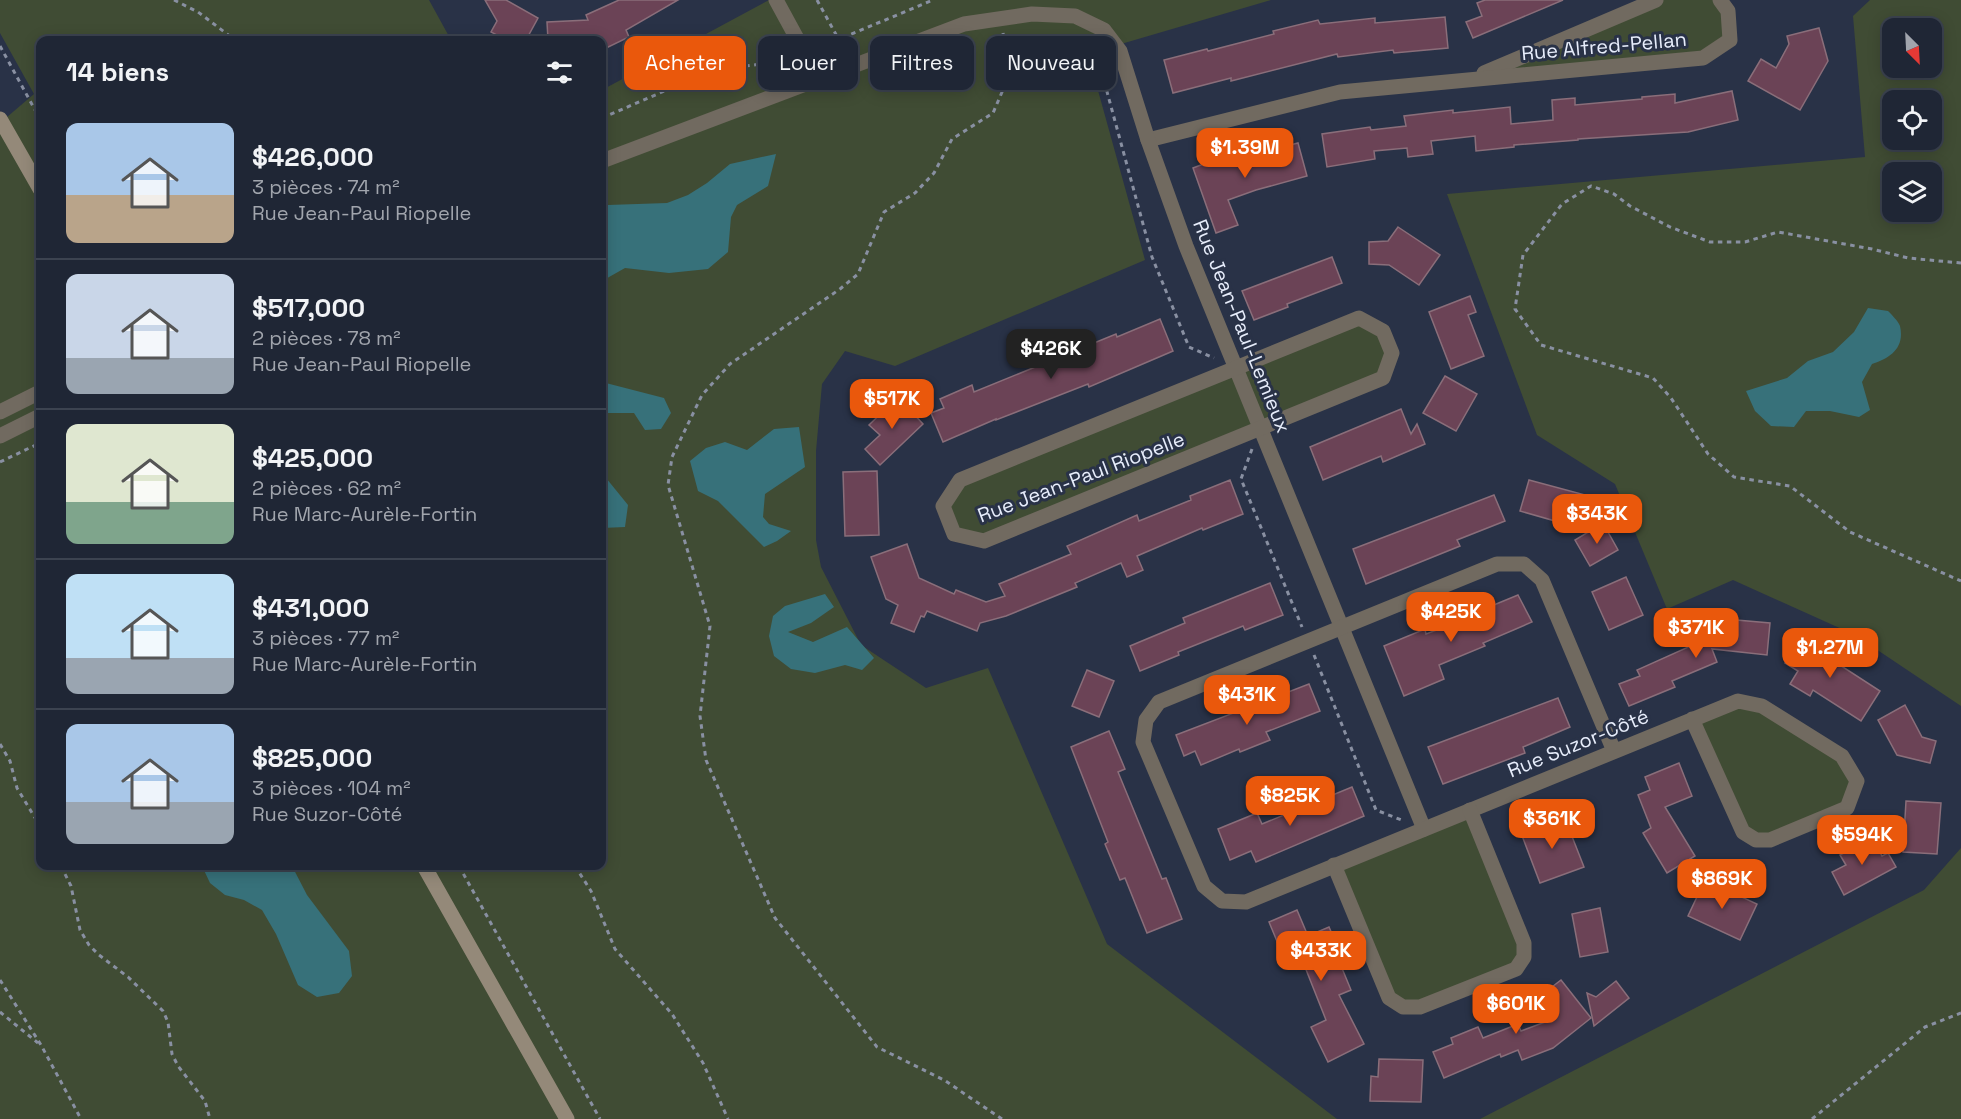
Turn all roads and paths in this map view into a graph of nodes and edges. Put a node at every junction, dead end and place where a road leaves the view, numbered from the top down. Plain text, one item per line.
1 (174, 0) edge
2 (776, 0) edge
3 (817, 0) edge
4 (933, 0) edge
5 (1656, 0) edge
6 (1720, 0) edge
7 (1000, 18) junction
8 (230, 36) edge
9 (795, 36) edge
10 (837, 36) edge
11 (848, 36) edge
12 (1003, 36) edge
13 (0, 46) edge
14 (758, 64) edge
15 (858, 64) edge
16 (1470, 79) junction
17 (790, 90) edge
18 (1003, 90) edge
19 (1107, 90) edge
20 (36, 112) edge
21 (606, 116) edge
22 (0, 119) edge
23 (1148, 140) junction
24 (606, 160) edge
25 (36, 182) edge
26 (1961, 263) edge
27 (1235, 367) junction
28 (36, 394) edge
29 (0, 412) edge
30 (36, 418) edge
31 (1260, 428) junction
32 (0, 436) edge
33 (36, 445) edge
34 (0, 462) edge
35 (1961, 580) edge
36 (1342, 628) junction
37 (1692, 719) junction
38 (0, 744) edge
39 (1614, 751) junction
40 (1470, 810) junction
41 (36, 820) edge
42 (1424, 829) junction
43 (1334, 866) junction
44 (63, 870) edge
45 (426, 870) edge
46 (461, 870) edge
47 (578, 870) edge
48 (0, 980) edge
49 (0, 1012) edge
50 (1961, 1013) edge
51 (41, 1045) junction
52 (81, 1119) edge
53 (210, 1119) edge
54 (567, 1119) edge
55 (600, 1119) edge
56 (728, 1119) edge
57 (1002, 1119) edge
58 (1812, 1119) edge

1 - 8 path
2 - 9 street
3 - 10 path
4 - 11 path
5 - 16 street, Rue Alfred-Pellan
6 - 16 street, Rue Alfred-Pellan
7 - 12 path
7 - 15 street, Rue Jean-Paul-Lemieux
7 - 23 street, Rue Jean-Paul-Lemieux
13 - 20 path
14 - 21 path
16 - 23 street, Rue Alfred-Pellan
17 - 24 street, Rue Jean-Paul-Lemieux
18 - 57 path
19 - 27 path
22 - 25 main road
23 - 27 street, Rue Jean-Paul-Lemieux
26 - 35 path
27 - 31 street, Rue Jean-Paul-Lemieux
27 - 31 street, Rue Jean-Paul Riopelle
27 - 31 street, Rue Jean-Paul Riopelle
28 - 29 street
30 - 32 street
31 - 36 street, Rue Jean-Paul-Lemieux
33 - 34 path
36 - 39 street
36 - 42 street, Rue Jean-Paul-Lemieux
36 - 43 street, Rue Suzor-Côté
37 - 37 street, Rue Suzor-Côté
37 - 39 street, Rue Suzor-Côté
38 - 41 path
39 - 40 street, Rue Suzor-Côté
40 - 42 street, Rue Suzor-Côté
40 - 43 street
42 - 43 street, Rue Suzor-Côté
44 - 53 path
45 - 54 main road
46 - 55 path
47 - 56 path
48 - 51 path
49 - 51 path
50 - 58 path
51 - 52 path

